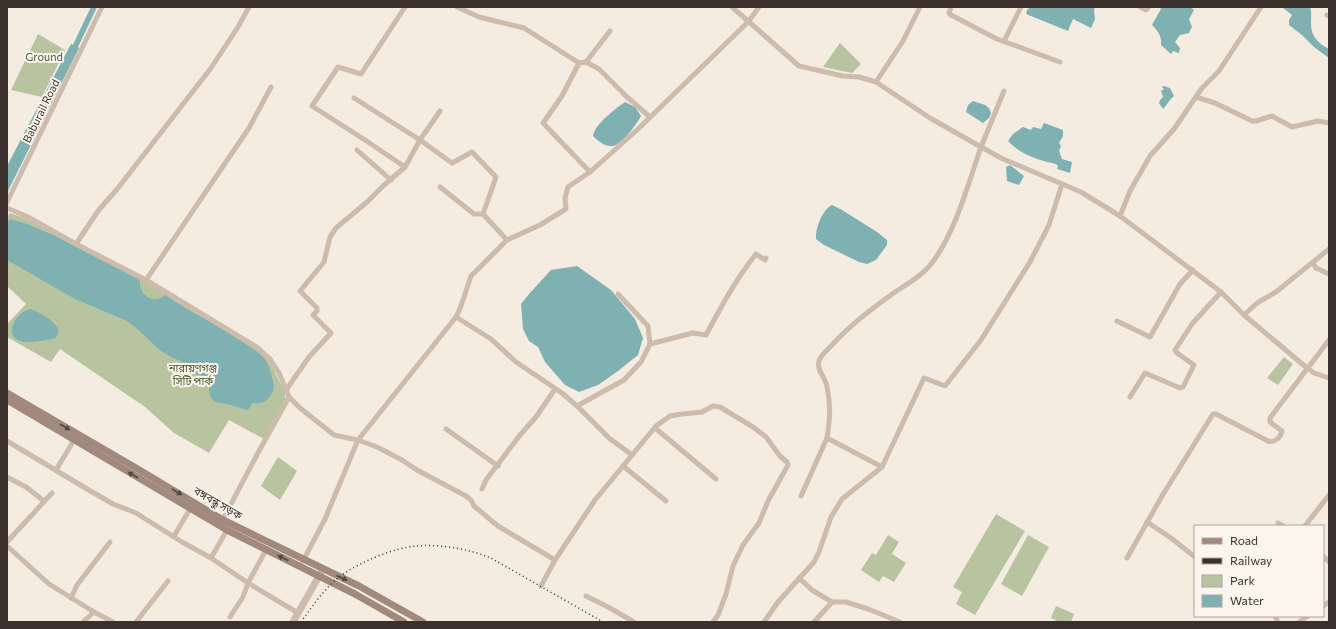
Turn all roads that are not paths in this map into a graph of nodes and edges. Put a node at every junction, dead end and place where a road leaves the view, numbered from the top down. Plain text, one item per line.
1 (102, 7) edge
2 (248, 7) edge
3 (405, 7) edge
4 (457, 7) edge
5 (732, 7) edge
6 (759, 7) edge
7 (920, 7) edge
8 (951, 7) edge
9 (1020, 7) edge
10 (1140, 7) edge
11 (1149, 7) edge
12 (1260, 7) edge
13 (748, 22) junction
14 (610, 31) dead end
15 (1004, 41) junction
16 (586, 62) junction
17 (1060, 62) dead end
18 (579, 63) junction
19 (876, 82) junction
20 (272, 87) dead end
21 (1004, 91) dead end
22 (1196, 97) junction
23 (354, 98) dead end
24 (440, 111) dead end
25 (650, 117) junction
26 (1329, 123) edge
27 (420, 140) junction
28 (981, 147) junction
29 (357, 150) dead end
30 (405, 167) junction
31 (590, 172) junction
32 (391, 180) junction
33 (1062, 184) junction
34 (440, 187) dead end
35 (7, 202) edge
36 (7, 208) edge
37 (483, 214) junction
38 (1120, 216) junction
39 (507, 240) junction
40 (76, 244) junction
41 (1329, 249) edge
42 (766, 258) dead end
43 (1313, 262) junction
44 (1193, 270) junction
45 (1329, 274) edge
46 (146, 280) junction
47 (1221, 292) junction
48 (618, 294) dead end
49 (1244, 315) junction
50 (456, 317) junction
51 (1118, 322) dead end
52 (1329, 340) edge
53 (650, 344) junction
54 (1307, 368) junction
55 (1329, 378) edge
56 (556, 389) junction
57 (286, 390) junction
58 (7, 393) edge
59 (289, 397) junction
60 (1130, 397) dead end
61 (7, 400) edge
62 (577, 406) junction
63 (654, 428) junction
64 (446, 429) dead end
65 (827, 438) junction
66 (74, 440) junction
67 (358, 440) junction
68 (7, 441) edge
69 (632, 455) junction
70 (498, 466) junction
71 (623, 466) junction
72 (882, 467) junction
73 (56, 470) junction
74 (7, 477) edge
75 (716, 479) dead end
76 (482, 489) dead end
77 (52, 493) dead end
78 (1329, 495) edge
79 (802, 496) dead end
80 (44, 501) junction
81 (666, 501) dead end
82 (190, 509) junction
83 (1147, 522) junction
84 (221, 523) junction
85 (1306, 525) edge
86 (227, 530) junction
87 (174, 536) junction
88 (7, 542) edge
89 (110, 542) dead end
90 (7, 546) edge
91 (266, 550) junction
92 (1194, 556) edge
93 (211, 558) junction
94 (1126, 558) dead end
95 (304, 560) junction
96 (555, 560) junction
97 (300, 567) junction
98 (323, 569) junction
99 (319, 576) junction
100 (799, 578) junction
101 (168, 582) dead end
102 (248, 583) junction
103 (541, 586) dead end
104 (586, 596) dead end
105 (71, 598) junction
106 (832, 602) junction
107 (94, 612) junction
108 (298, 613) junction
109 (230, 617) dead end
110 (83, 622) edge
111 (113, 622) edge
112 (136, 622) edge
113 (293, 622) edge
114 (404, 622) edge
115 (423, 622) edge
116 (634, 622) edge
117 (713, 622) edge
118 (764, 622) edge
119 (814, 622) edge
120 (900, 622) edge

1 - 35 street, Baburail Road
2 - 40 street
3 - 30 street
4 - 18 street
5 - 13 street
6 - 13 street
7 - 19 street
8 - 15 street
9 - 15 street
10 - 11 street
12 - 22 street
13 - 19 street
13 - 25 street
14 - 16 street
15 - 17 street
16 - 18 street
16 - 25 street
18 - 31 street
19 - 28 street
20 - 46 street
21 - 28 street
22 - 26 street
22 - 38 street
23 - 27 street
24 - 27 street
25 - 31 street
27 - 30 street
27 - 37 street
28 - 33 street
28 - 65 street
29 - 32 street
30 - 32 street
31 - 39 street
32 - 57 street
33 - 38 street
33 - 72 street
34 - 37 street
36 - 40 street
37 - 39 street
38 - 44 street
39 - 50 street
40 - 46 street
41 - 43 street
42 - 53 street
43 - 45 street
43 - 49 street
44 - 47 street
44 - 51 street
46 - 57 street
47 - 49 street
47 - 60 street
48 - 53 street
49 - 54 street
50 - 56 street
50 - 67 street
52 - 54 street
53 - 62 street
54 - 55 street
54 - 83 street
56 - 62 street
56 - 70 street
57 - 59 street
58 -> 84 main road, বঙ্গবন্ধু সড়ক
59 - 67 street
59 - 84 street
61 - 66 main road, বঙ্গবন্ধু সড়ক
62 - 69 street
63 - 69 street
63 - 75 street
63 - 117 street
64 - 70 street
65 - 72 street
65 - 79 street
66 - 73 street
82 -> 66 main road, বঙ্গবন্ধু সড়ক
67 - 95 street
67 - 96 street
68 - 73 street
69 - 71 street
70 - 76 street
71 - 81 street
71 - 96 street
72 - 100 street
73 - 87 street
74 - 80 street
77 - 80 street
78 - 85 street
80 - 88 street
82 - 84 main road, বঙ্গবন্ধু সড়ক
82 - 87 street
83 - 92 street
83 - 94 street
84 - 86 main road, বঙ্গবন্ধু সড়ক
84 - 95 main road, বঙ্গবন্ধু সড়ক
86 - 91 main road, বঙ্গবন্ধু সড়ক
86 - 93 street
87 - 93 street
89 - 105 street
90 - 105 street
97 -> 91 main road, বঙ্গবন্ধু সড়ক
91 - 102 street
93 - 102 street
95 - 97 street
95 - 98 main road, বঙ্গবন্ধু সড়ক
96 - 103 street
97 - 99 main road, বঙ্গবন্ধু সড়ক
98 - 99 street
98 -> 115 main road, বঙ্গবন্ধু সড়ক
99 - 108 street
99 - 114 main road, বঙ্গবন্ধু সড়ক
100 - 106 street
100 - 118 street
101 - 112 street
102 - 108 street
102 - 109 street
104 - 116 street
105 - 107 street
106 - 119 street
106 - 120 street
107 - 110 street
107 - 111 street
108 - 113 street

